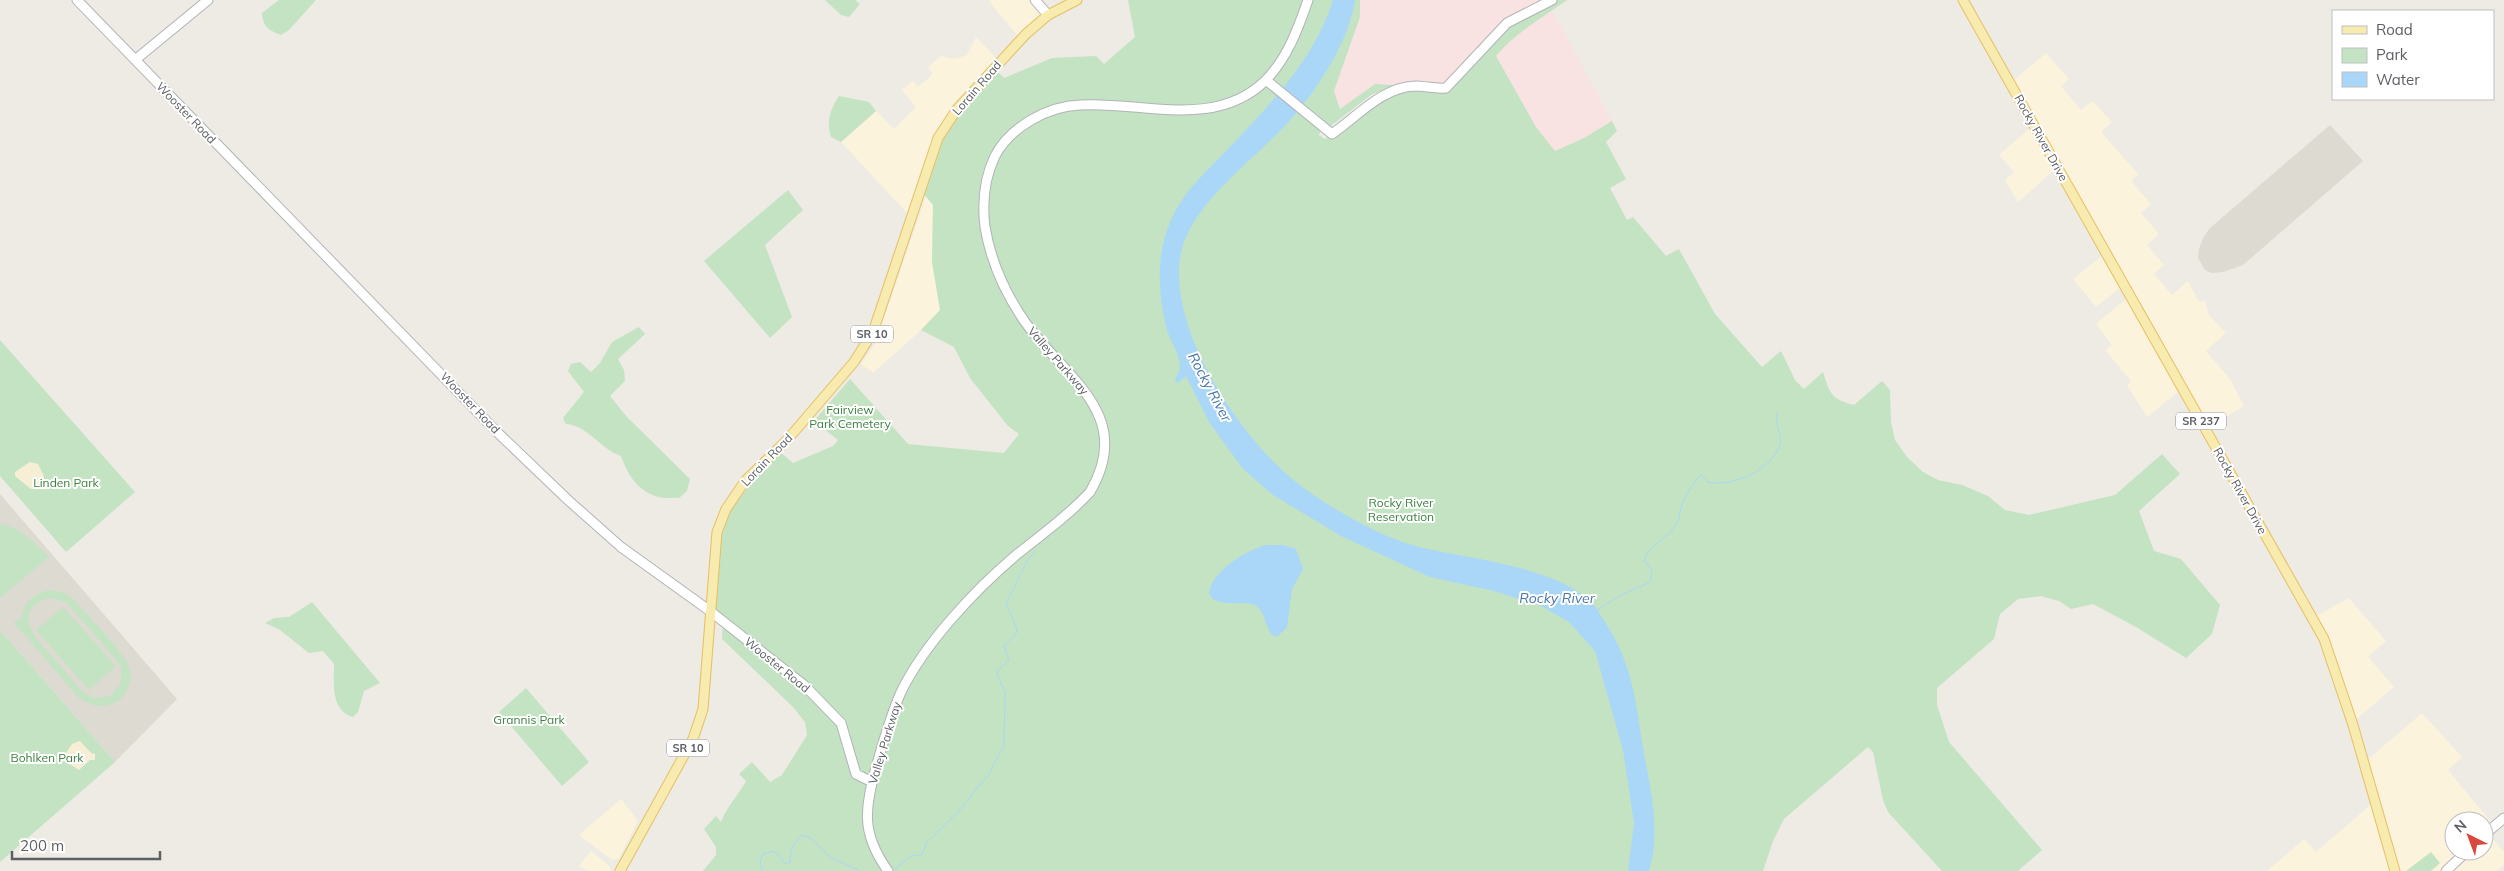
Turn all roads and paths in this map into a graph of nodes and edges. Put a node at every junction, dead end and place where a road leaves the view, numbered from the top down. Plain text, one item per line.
1 (77, 0) edge
2 (208, 0) edge
3 (1035, 0) edge
4 (1077, 0) edge
5 (1308, 0) edge
6 (1552, 0) edge
7 (1963, 0) edge
8 (1048, 15) junction
9 (135, 60) junction
10 (1266, 80) junction
11 (710, 611) junction
12 (872, 782) junction
13 (2504, 818) edge
14 (2494, 826) edge
15 (2456, 861) edge
16 (620, 871) edge
17 (888, 871) edge
18 (2395, 871) edge
19 (2446, 871) edge

1 - 9 street, Wooster Road
2 - 9 street
3 - 8 street
4 - 8 main road, Lorain Road / SR 10
5 - 10 street, Valley Parkway
6 - 10 street
7 - 18 main road, Rocky River Drive / SR 237
8 - 11 main road, Lorain Road / SR 10
9 - 11 street, Wooster Road
10 - 12 street, Valley Parkway
11 - 12 street, Wooster Road
11 - 16 main road, Lorain Road / SR 10
12 - 17 street, Valley Parkway
13 - 14 street
15 - 19 street

